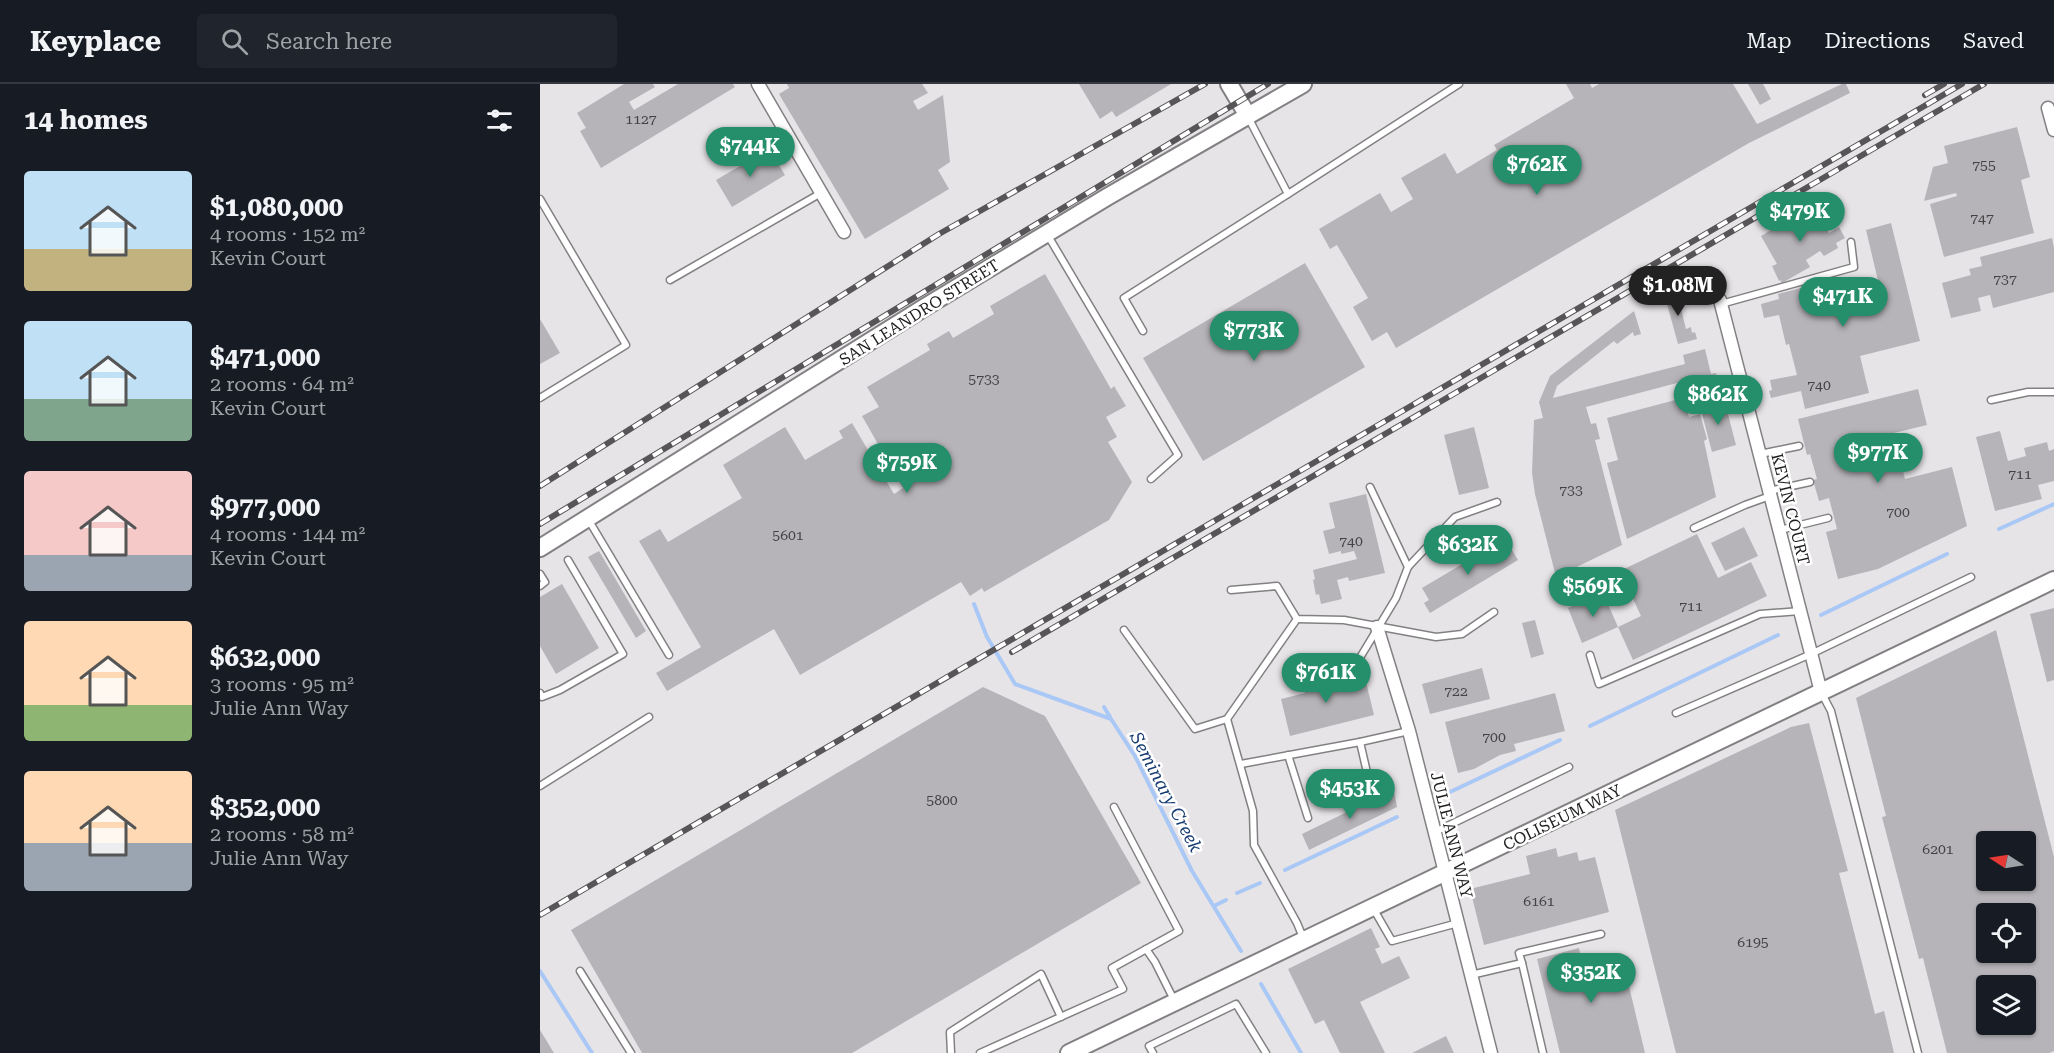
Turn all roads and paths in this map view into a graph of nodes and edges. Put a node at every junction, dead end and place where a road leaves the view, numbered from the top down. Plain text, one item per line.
1 (758, 84) edge
2 (1229, 84) edge
3 (1303, 84) edge
4 (1459, 84) edge
5 (2048, 108) dead end
6 (1248, 116) junction
7 (2054, 130) edge
8 (821, 193) junction
9 (1288, 194) junction
10 (540, 199) edge
11 (844, 232) dead end
12 (1047, 234) junction
13 (1851, 242) dead end
14 (670, 280) dead end
15 (1721, 302) joint
16 (1143, 331) dead end
17 (2054, 392) edge
18 (540, 398) edge
19 (1990, 400) dead end
20 (1799, 446) dead end
21 (1760, 454) junction
22 (1151, 479) dead end
23 (1810, 482) dead end
24 (1370, 487) dead end
25 (1770, 494) junction
26 (1497, 502) dead end
27 (1828, 518) dead end
28 (588, 519) junction
29 (1694, 528) dead end
30 (1780, 530) junction
31 (540, 548) edge
32 (568, 560) dead end
33 (1408, 567) junction
34 (540, 574) edge
35 (1971, 577) dead end
36 (2054, 580) edge
37 (540, 585) edge
38 (1231, 590) dead end
39 (1800, 611) junction
40 (1494, 612) dead end
41 (1297, 619) junction
42 (1377, 627) junction
43 (1124, 630) dead end
44 (1590, 654) dead end
45 (1812, 654) junction
46 (669, 655) dead end
47 (1335, 678) dead end
48 (1821, 692) junction
49 (540, 693) edge
50 (1677, 713) dead end
51 (649, 717) dead end
52 (1227, 718) junction
53 (1408, 731) junction
54 (1360, 742) junction
55 (1288, 755) junction
56 (1241, 764) junction
57 (1569, 767) dead end
58 (540, 786) edge
59 (1372, 794) dead end
60 (1114, 807) dead end
61 (1308, 818) dead end
62 (1434, 832) junction
63 (1445, 873) junction
64 (1373, 908) junction
65 (1458, 923) junction
66 (1601, 934) dead end
67 (1304, 940) junction
68 (1146, 949) junction
69 (1522, 963) junction
70 (580, 971) dead end
71 (1471, 975) junction
72 (1175, 1002) junction
73 (1061, 1017) junction
74 (631, 1053) edge
75 (951, 1053) edge
76 (980, 1053) edge
77 (1069, 1053) edge
78 (1153, 1053) edge
79 (1266, 1053) edge
80 (1491, 1053) edge
81 (1544, 1053) edge
82 (1918, 1053) edge

1 - 8 street
2 - 6 street
3 - 6 street, SAN LEANDRO STREET
4 - 9 lane
5 - 7 street
6 - 9 lane
6 - 12 street, SAN LEANDRO STREET
8 - 11 street
8 - 14 lane
9 - 16 lane
10 - 18 lane
12 - 22 lane
12 - 28 street, SAN LEANDRO STREET
13 - 15 lane
15 - 21 street, KEVIN COURT
17 - 19 lane
20 - 21 lane
21 - 25 street, KEVIN COURT
23 - 25 lane
24 - 33 lane
25 - 29 lane
25 - 30 street, KEVIN COURT
26 - 33 lane
27 - 30 lane
28 - 31 street, SAN LEANDRO STREET
28 - 46 lane
30 - 39 street, KEVIN COURT
32 - 49 lane
33 - 42 lane
34 - 37 lane
35 - 45 lane
36 - 48 street, COLISEUM WAY
38 - 41 lane
39 - 44 lane
39 - 45 street, KEVIN COURT
40 - 42 lane
41 - 42 lane
41 - 52 lane
42 - 47 lane
42 - 53 street, JULIE ANN WAY
43 - 52 lane
45 - 48 street, KEVIN COURT
45 - 50 lane
48 - 63 street, COLISEUM WAY
48 - 82 lane
51 - 58 lane
52 - 56 lane
53 - 54 lane
53 - 62 street, JULIE ANN WAY
54 - 55 lane
54 - 59 lane
55 - 56 lane
55 - 61 lane
56 - 67 lane
57 - 62 lane
60 - 68 lane
62 - 63 street, JULIE ANN WAY
63 - 64 street, COLISEUM WAY
63 - 65 street, JULIE ANN WAY
64 - 65 lane
64 - 67 street, COLISEUM WAY
65 - 71 street, JULIE ANN WAY
66 - 69 lane
67 - 72 street, COLISEUM WAY
68 - 72 lane
68 - 73 lane
69 - 71 lane
69 - 81 lane
70 - 74 lane
71 - 80 street, JULIE ANN WAY
72 - 77 street, COLISEUM WAY
73 - 75 lane
73 - 76 lane
78 - 79 lane

